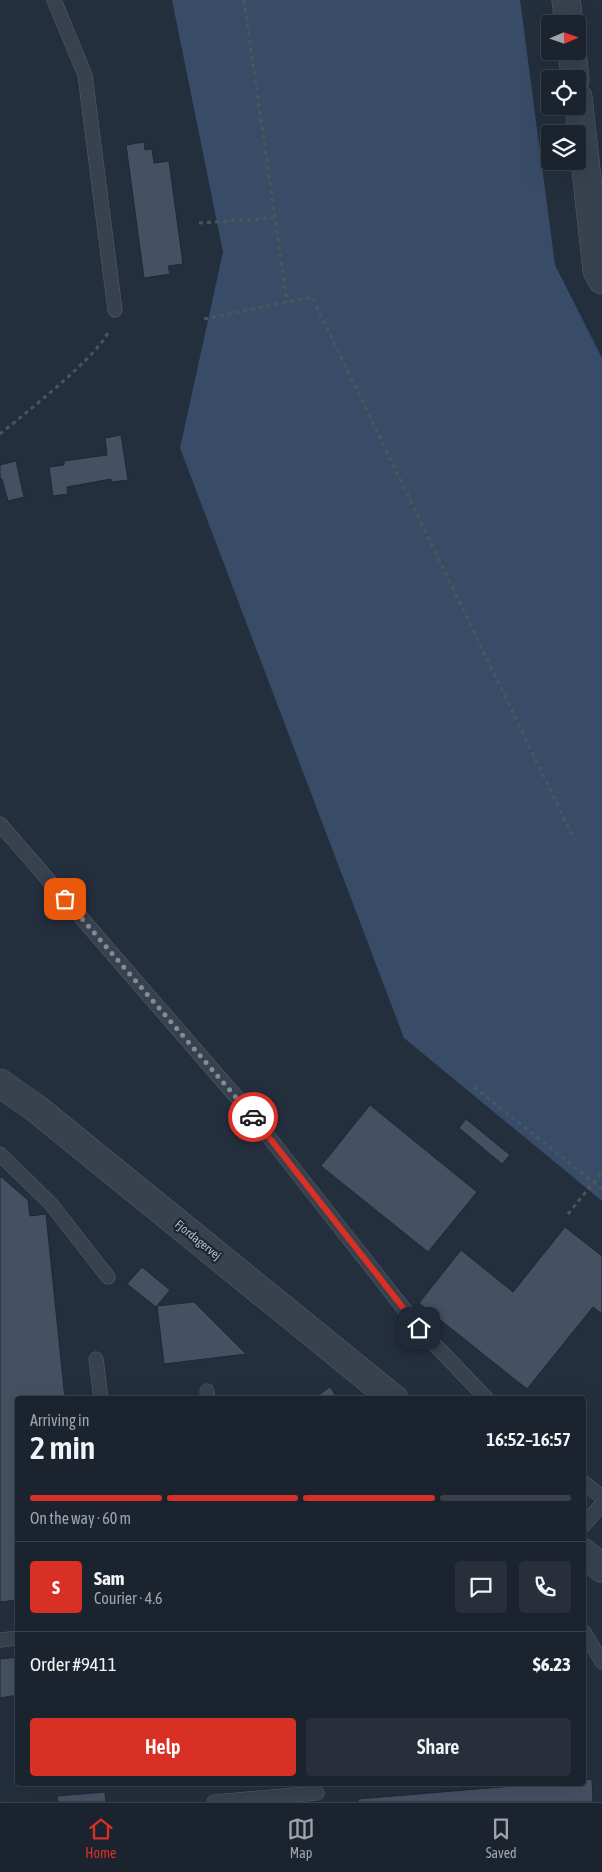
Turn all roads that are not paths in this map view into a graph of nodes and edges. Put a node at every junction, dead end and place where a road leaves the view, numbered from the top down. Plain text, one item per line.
1 (54, 0) edge
2 (566, 0) edge
3 (568, 15) edge
4 (580, 115) edge
5 (602, 280) edge
6 (114, 310) road end
7 (0, 824) edge
8 (0, 1083) edge
9 (0, 1154) edge
10 (108, 1277) dead end
11 (96, 1359) dead end
12 (101, 1396) edge
13 (390, 1396) edge
14 (484, 1396) edge
15 (586, 1485) edge
16 (602, 1497) edge
17 (602, 1504) edge
18 (586, 1523) edge
19 (586, 1555) edge
20 (602, 1568) edge
21 (586, 1635) edge
22 (15, 1638) edge
23 (0, 1640) edge
24 (602, 1662) edge
25 (318, 1793) edge
26 (214, 1802) edge

1 - 6 lane
2 - 3 street
4 - 5 street
7 - 14 lane
8 - 13 street, Fjordagervej
9 - 10 lane
11 - 12 lane
15 - 16 lane
17 - 18 lane
19 - 20 street
21 - 24 lane
22 - 23 lane
25 - 26 lane

